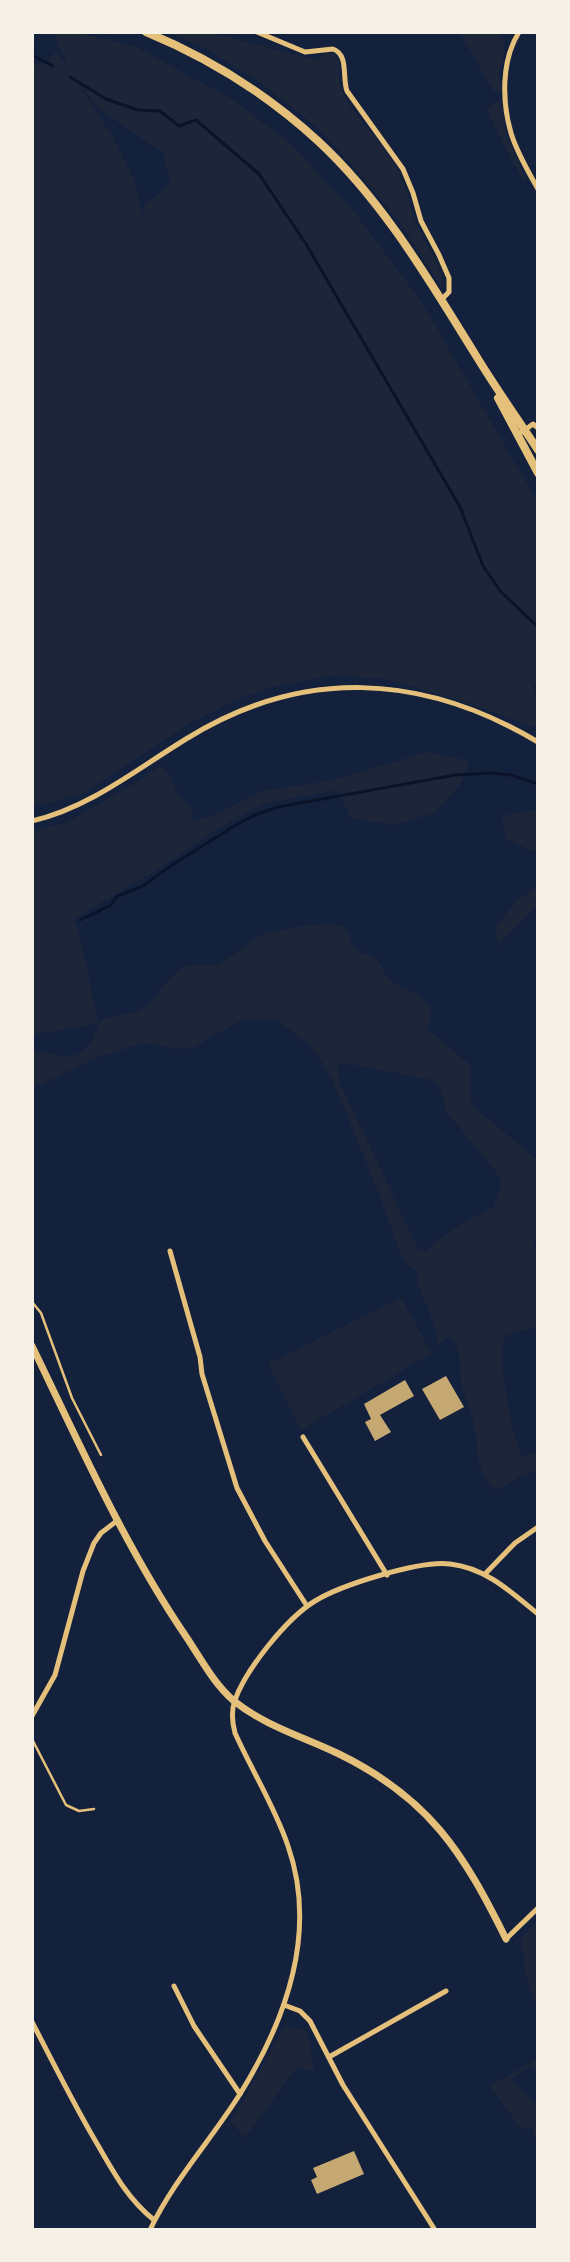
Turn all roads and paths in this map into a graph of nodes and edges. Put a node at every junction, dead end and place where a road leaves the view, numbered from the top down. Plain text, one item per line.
1 (257, 32) edge
2 (519, 32) edge
3 (150, 33) edge
4 (538, 189) edge
5 (441, 300) junction
6 (480, 362) junction
7 (538, 428) edge
8 (525, 430) junction
9 (518, 436) junction
10 (538, 450) edge
11 (538, 473) edge
12 (538, 742) edge
13 (32, 822) edge
14 (170, 1251) dead end
15 (32, 1302) edge
16 (32, 1346) edge
17 (303, 1437) dead end
18 (101, 1455) dead end
19 (118, 1520) junction
20 (538, 1527) edge
21 (485, 1574) junction
22 (387, 1575) junction
23 (307, 1606) junction
24 (538, 1614) edge
25 (234, 1701) junction
26 (32, 1716) edge
27 (32, 1739) edge
28 (94, 1809) dead end
29 (538, 1908) edge
30 (506, 1939) joint
31 (174, 1986) dead end
32 (446, 1991) dead end
33 (284, 2005) junction
34 (32, 2022) edge
35 (329, 2057) junction
36 (240, 2094) junction
37 (154, 2220) junction
38 (150, 2230) edge
39 (435, 2230) edge

1 - 5 street
2 - 4 street
3 - 5 main road
5 - 6 main road
6 - 8 main road
6 - 9 main road
7 - 8 street
8 - 9 street
8 - 10 main road
9 - 11 main road
12 - 13 street
14 - 23 street
15 - 18 lane
16 - 19 street
17 - 22 street
19 - 25 street
19 - 26 street
20 - 21 street
21 - 22 street
21 - 24 street
22 - 23 street
23 - 25 street
25 - 30 street
25 - 33 street
27 - 28 lane
29 - 30 street
31 - 36 street
32 - 35 street
33 - 35 street
33 - 36 street
34 - 37 street
35 - 39 street
36 - 37 street
37 - 38 street

